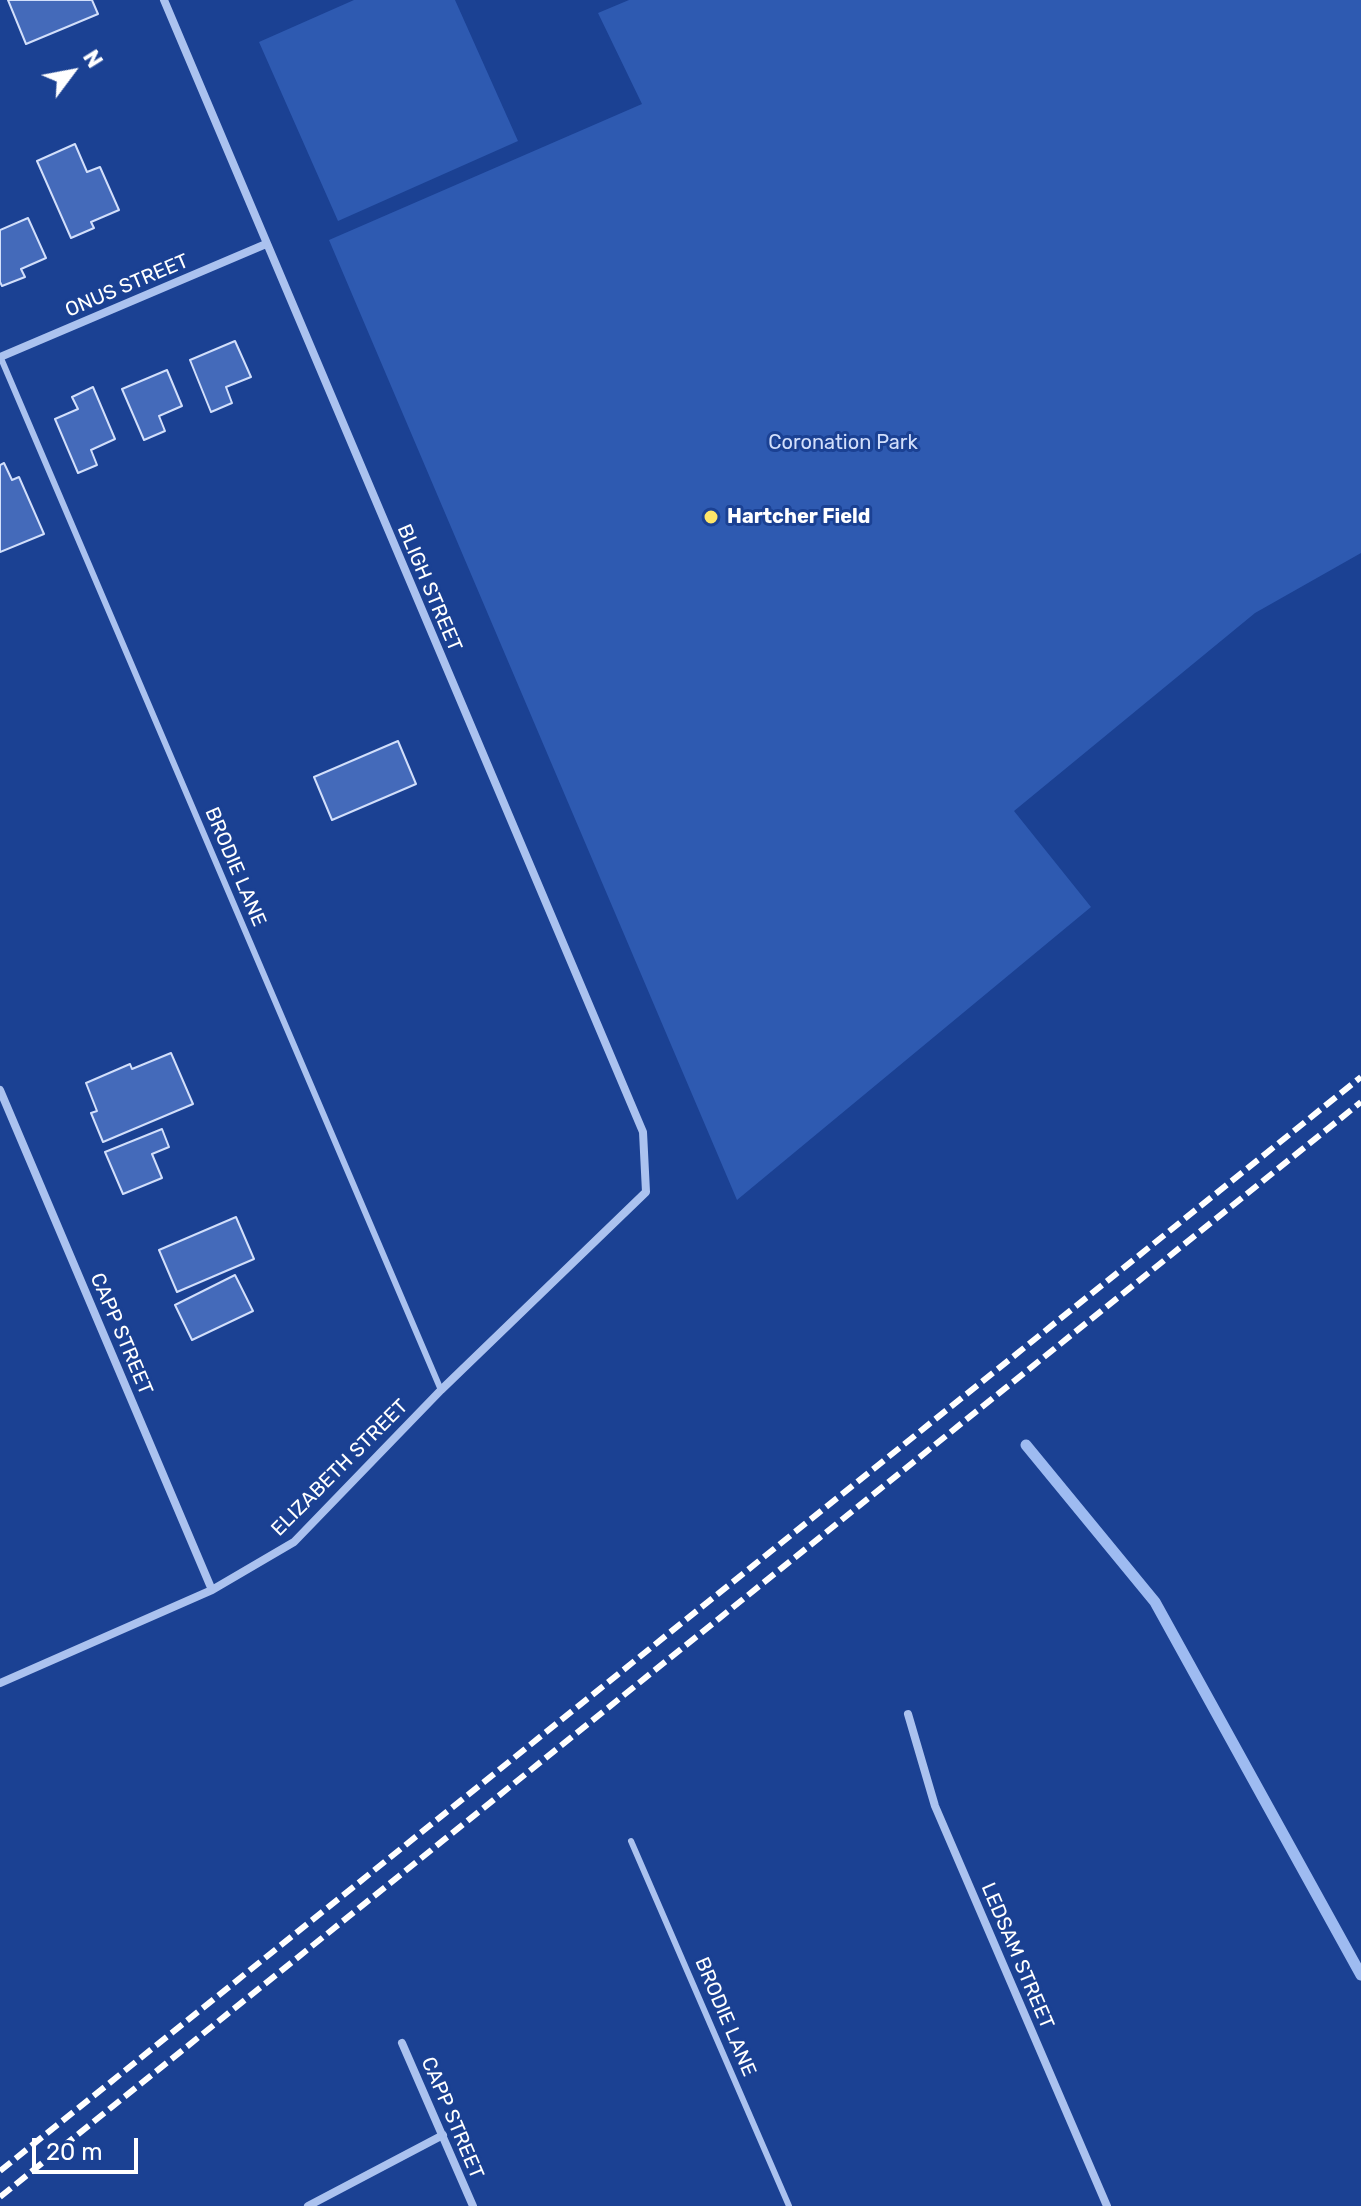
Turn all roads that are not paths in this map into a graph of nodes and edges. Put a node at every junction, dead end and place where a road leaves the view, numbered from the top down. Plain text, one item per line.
1 (164, 0) edge
2 (266, 244) junction
3 (0, 356) edge
4 (0, 1090) edge
5 (646, 1192) joint
6 (441, 1390) junction
7 (212, 1590) junction
8 (0, 1683) edge
9 (908, 1714) dead end
10 (631, 1841) dead end
11 (402, 2043) dead end
12 (443, 2135) junction
13 (308, 2206) edge
14 (473, 2206) edge
15 (789, 2206) edge
16 (1107, 2206) edge

1 - 2 street, BLIGH STREET
2 - 3 street, ONUS STREET
2 - 5 street, BLIGH STREET
3 - 6 lane, BRODIE LANE
4 - 7 street, CAPP STREET
5 - 6 street, ELIZABETH STREET
6 - 7 street, ELIZABETH STREET
7 - 8 street, ELIZABETH STREET
9 - 16 street, LEDSAM STREET
10 - 15 lane, BRODIE LANE
11 - 12 street, CAPP STREET
12 - 13 street
12 - 14 street, CAPP STREET

